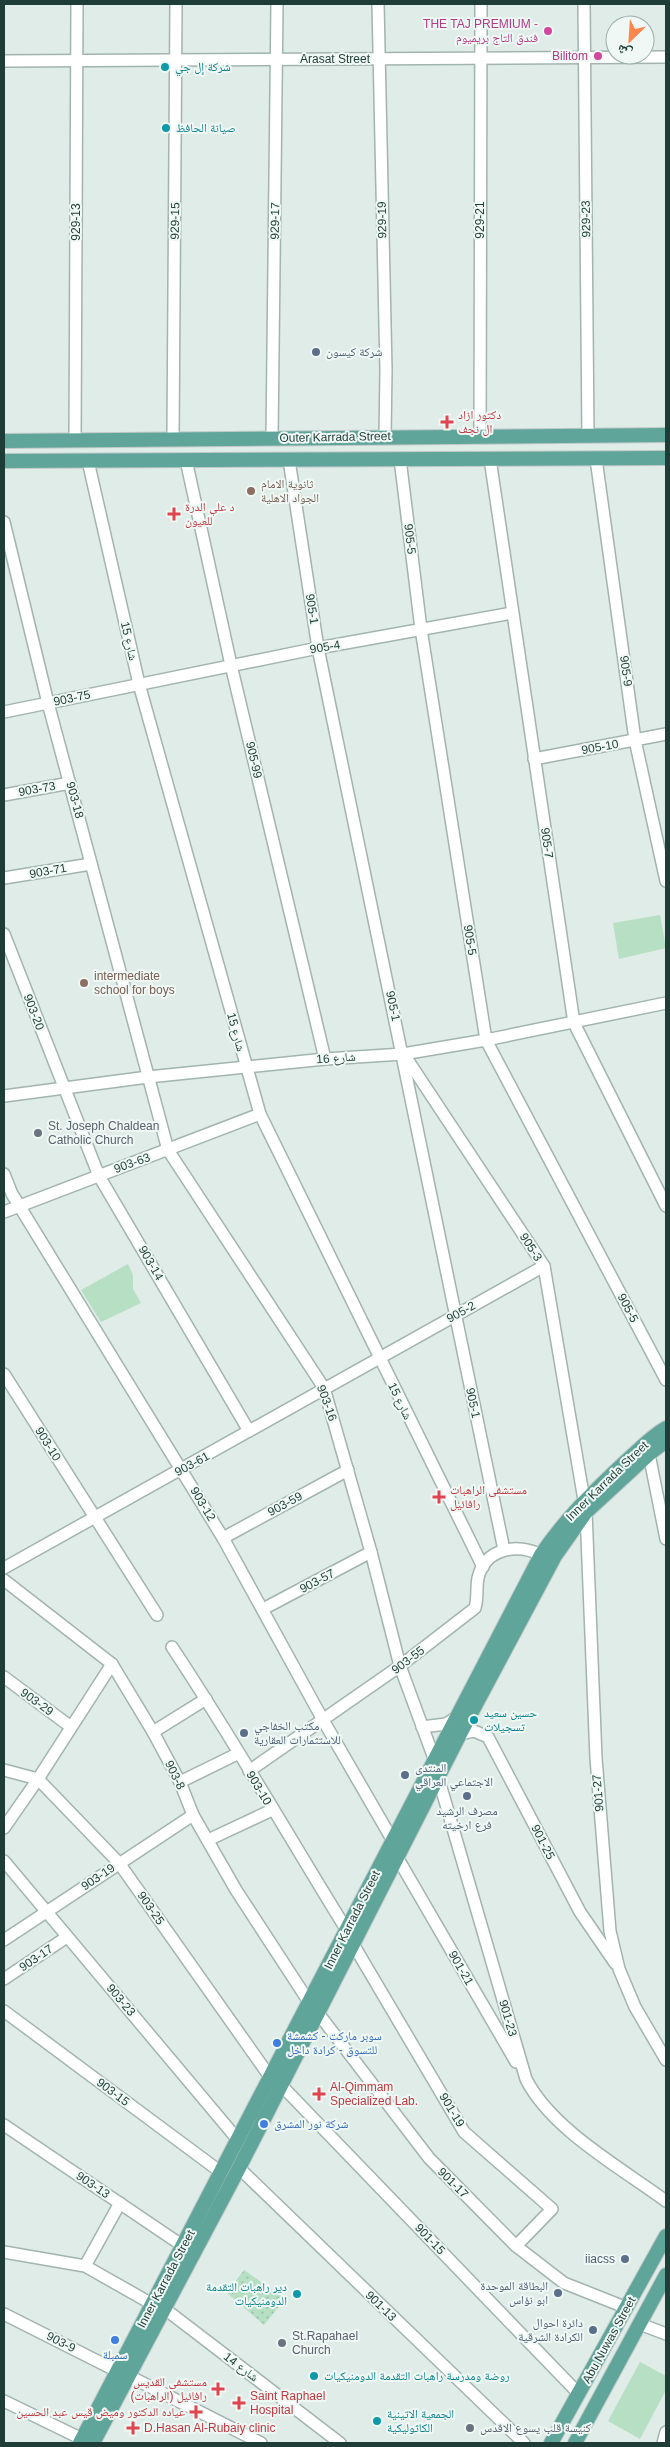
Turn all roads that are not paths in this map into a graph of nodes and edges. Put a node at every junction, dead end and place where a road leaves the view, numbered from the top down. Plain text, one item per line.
1 (77, 4) edge
2 (176, 4) edge
3 (277, 4) edge
4 (378, 4) edge
5 (481, 4) edge
6 (584, 4) edge
7 (584, 57) junction
8 (666, 57) edge
9 (378, 58) junction
10 (481, 58) junction
11 (278, 59) junction
12 (78, 60) junction
13 (176, 60) junction
14 (4, 61) edge
15 (588, 435) junction
16 (666, 435) edge
17 (385, 436) junction
18 (480, 436) junction
19 (173, 438) junction
20 (272, 438) junction
21 (4, 441) edge
22 (75, 441) junction
23 (666, 458) edge
24 (400, 459) junction
25 (490, 459) junction
26 (596, 459) junction
27 (186, 460) junction
28 (289, 460) junction
29 (4, 461) edge
30 (88, 461) junction
31 (4, 522) edge
32 (512, 613) junction
33 (422, 629) junction
34 (318, 648) junction
35 (231, 665) junction
36 (139, 684) junction
37 (48, 703) junction
38 (4, 712) edge
39 (666, 734) edge
40 (635, 740) junction
41 (534, 759) junction
42 (70, 783) junction
43 (4, 795) edge
44 (91, 864) junction
45 (4, 878) edge
46 (666, 881) edge
47 (4, 934) edge
48 (666, 1003) edge
49 (574, 1023) junction
50 (486, 1040) junction
51 (403, 1054) junction
52 (324, 1059) junction
53 (245, 1068) junction
54 (148, 1077) junction
55 (64, 1089) junction
56 (4, 1096) edge
57 (260, 1114) junction
58 (168, 1150) junction
59 (4, 1174) edge
60 (99, 1176) junction
61 (19, 1205) junction
62 (666, 1206) edge
63 (4, 1212) edge
64 (544, 1266) junction
65 (455, 1315) junction
66 (378, 1357) junction
67 (4, 1374) edge
68 (666, 1380) edge
69 (324, 1388) junction
70 (666, 1428) edge
71 (249, 1431) junction
72 (666, 1441) edge
73 (649, 1454) junction
74 (182, 1470) junction
75 (348, 1470) junction
76 (585, 1506) junction
77 (94, 1517) junction
78 (223, 1538) junction
79 (666, 1539) edge
80 (504, 1550) junction
81 (371, 1552) junction
82 (541, 1555) junction
83 (483, 1567) junction
84 (4, 1568) edge
85 (4, 1580) edge
86 (263, 1609) junction
87 (156, 1615) dead end
88 (172, 1647) dead end
89 (112, 1664) junction
90 (400, 1666) junction
91 (4, 1677) edge
92 (206, 1699) junction
93 (458, 1716) junction
94 (323, 1720) junction
95 (71, 1727) junction
96 (422, 1727) junction
97 (153, 1732) junction
98 (460, 1734) junction
99 (238, 1754) junction
100 (435, 1761) junction
101 (4, 1770) edge
102 (249, 1771) junction
103 (438, 1777) junction
104 (38, 1779) junction
105 (180, 1782) junction
106 (272, 1810) junction
107 (192, 1815) junction
108 (4, 1828) edge
109 (208, 1840) junction
110 (393, 1841) junction
111 (397, 1857) junction
112 (4, 1861) edge
113 (119, 1863) junction
114 (46, 1912) junction
115 (346, 1929) junction
116 (67, 1937) junction
117 (4, 1940) edge
118 (353, 1944) junction
119 (619, 1969) junction
120 (4, 1980) edge
121 (314, 2008) junction
122 (4, 2011) edge
123 (666, 2060) edge
124 (526, 2079) junction
125 (275, 2081) junction
126 (4, 2125) edge
127 (238, 2140) junction
128 (238, 2168) junction
129 (222, 2173) junction
130 (666, 2201) edge
131 (120, 2204) junction
132 (666, 2236) edge
133 (183, 2246) junction
134 (516, 2246) junction
135 (4, 2252) edge
136 (85, 2266) junction
137 (666, 2275) edge
138 (158, 2307) junction
139 (626, 2308) junction
140 (4, 2314) edge
141 (640, 2324) junction
142 (666, 2334) edge
143 (123, 2374) junction
144 (579, 2394) junction
145 (4, 2401) edge
146 (666, 2432) edge
147 (85, 2442) edge
148 (261, 2443) edge
149 (340, 2443) edge
150 (524, 2443) edge
151 (551, 2443) edge
152 (575, 2443) edge
153 (663, 2443) edge

1 - 12 street, 929-13
2 - 13 street, 929-15
3 - 11 street, 929-17
4 - 9 street, 929-19
5 - 10 street, 929-21
6 - 7 street, 929-23
7 - 8 street, Arasat Street
7 - 10 street, Arasat Street
7 - 15 street, 929-23
9 - 10 street, Arasat Street
9 - 11 street, Arasat Street
9 - 17 street, 929-19
10 - 18 street, 929-21
11 - 13 street, Arasat Street
11 - 20 street, 929-17
12 - 13 street, Arasat Street
12 - 14 street, Arasat Street
12 - 22 street, 929-13
13 - 19 street, 929-15
15 - 16 main road, Outer Karrada Street
15 - 18 main road, Outer Karrada Street
17 - 18 main road, Outer Karrada Street
17 - 20 main road, Outer Karrada Street
19 - 20 main road, Outer Karrada Street
19 - 22 main road, Outer Karrada Street
21 - 22 main road, Outer Karrada Street
23 - 26 main road, Outer Karrada Street
24 - 25 main road, Outer Karrada Street
24 - 28 main road, Outer Karrada Street
24 - 33 street, 905-5
25 - 26 main road, Outer Karrada Street
25 - 32 street, 905-7
26 - 40 street, 905-9
27 - 28 main road, Outer Karrada Street
27 - 30 main road, Outer Karrada Street
27 - 35 street, 905-99
28 - 34 street, 905-1
29 - 30 main road, Outer Karrada Street
30 - 36 street, شارع 15
31 - 37 street, 903-18
32 - 33 street, 905-4
32 - 41 street, 905-7
33 - 34 street, 905-4
33 - 50 street, 905-5
34 - 35 street, 905-4
34 - 51 street, 905-1
35 - 36 street, 905-4
35 - 52 street, 905-99
36 - 37 street, 903-75
36 - 53 street, شارع 15
37 - 38 street, 903-75
37 - 42 street, 903-18
39 - 40 street, 905-10
40 - 41 street, 905-10
40 - 46 street, 905-9
41 - 49 street, 905-7
42 - 43 street, 903-73
42 - 44 street, 903-18
44 - 45 street, 903-71
44 - 54 street, 903-18
47 - 55 street, 903-20
48 - 49 street, شارع 16
49 - 50 street, شارع 16
49 - 62 street, 905-7
50 - 51 street, شارع 16
50 - 68 street, 905-5
51 - 52 street, شارع 16
51 - 64 street, 905-3
51 - 65 street, 905-1
52 - 53 street, شارع 16
53 - 54 street, شارع 16
53 - 57 street, شارع 15
54 - 55 street, شارع 16
54 - 58 street, 903-16
55 - 56 street, شارع 16
55 - 60 street, 903-14
57 - 58 street, 903-63
57 - 66 street, شارع 15
58 - 60 street, 903-63
58 - 69 street, 903-16
59 - 61 street, 903-12
60 - 61 street, 903-63
60 - 71 street, 903-14
61 - 63 street, 903-63
61 - 74 street, 903-12
64 - 65 street, 905-2
64 - 76 street, 905-3
65 - 66 street, 905-2
65 - 80 street, 905-1
66 - 69 street, 903-61
66 - 83 street, شارع 15
67 - 77 street, 903-10
69 - 71 street, 903-61
69 - 75 street, 903-16
70 - 76 main road, Inner Karrada Street
71 - 74 street, 903-61
72 - 73 main road, Inner Karrada Street
73 - 76 main road, Inner Karrada Street
73 - 79 street
74 - 77 street, 903-61
74 - 78 street, 903-12
75 - 78 street, 903-59
75 - 81 street, 903-16
76 - 82 main road, Inner Karrada Street
76 - 98 main road, Inner Karrada Street
76 - 119 street, 901-27
77 - 84 street, 903-61
77 - 87 street, 903-10
78 - 86 street, 903-12
80 - 82 street
80 - 83 street
81 - 86 street, 903-57
81 - 90 street, 903-16
82 - 93 main road, Inner Karrada Street
83 - 90 street, 903-55
85 - 89 street, 903-8
86 - 94 street, 903-12
88 - 92 street, 903-10
89 - 95 street
89 - 97 street, 903-8
90 - 94 street, 903-55
90 - 96 street, 903-16
91 - 95 street, 903-29
92 - 97 street
92 - 99 street, 903-10
93 - 96 street
93 - 100 main road, Inner Karrada Street
94 - 102 street, 903-55
94 - 110 street, 903-12
95 - 104 street
96 - 100 street, 903-16
97 - 105 street, 903-8
98 - 103 main road, Inner Karrada Street
98 - 119 street, 901-25
99 - 102 street, 903-10
99 - 105 street
100 - 110 main road, Inner Karrada Street
101 - 104 street
102 - 106 street, 903-10
103 - 111 main road, Inner Karrada Street
103 - 124 street, 901-23
104 - 108 street
104 - 113 street, 903-25
105 - 107 street, 903-8
106 - 109 street
106 - 115 street, 903-10
107 - 109 street, 903-8
107 - 113 street, 903-19
109 - 121 street, 903-8
110 - 115 main road, Inner Karrada Street
111 - 118 main road, Inner Karrada Street
111 - 124 street, 901-21
112 - 114 street, 903-23
113 - 114 street, 903-19
113 - 125 street, 903-25
114 - 116 street, 903-23
114 - 117 street, 903-19
115 - 121 main road, Inner Karrada Street
116 - 120 street, 903-17
116 - 127 street, 903-23
118 - 121 main road, Inner Karrada Street
118 - 134 street, 901-19
119 - 123 street, 901-27
121 - 125 main road, Inner Karrada Street
121 - 134 street, 901-17
122 - 129 street, 903-15
124 - 130 street, 901-23
125 - 127 main road, Inner Karrada Street
125 - 128 main road, Inner Karrada Street
125 - 144 street, 901-15
126 - 131 street, 903-13
127 - 129 main road, Inner Karrada Street
128 - 138 main road, Inner Karrada Street
128 - 150 street, 901-13
129 - 133 main road, Inner Karrada Street
131 - 133 street, 903-13
131 - 136 street
132 - 139 main road, Abu Nuwas Street
133 - 138 main road, Inner Karrada Street
134 - 139 street, 901-17
135 - 136 street, شارع 14
136 - 138 street, شارع 14
137 - 141 main road, Abu Nuwas Street
138 - 143 main road, Inner Karrada Street
138 - 149 street, شارع 14
139 - 144 main road, Abu Nuwas Street
140 - 143 street, 903-9
141 - 142 street
141 - 152 main road, Abu Nuwas Street
143 - 147 main road, Inner Karrada Street
143 - 148 street, 903-9
144 - 151 main road, Abu Nuwas Street
145 - 147 street
146 - 153 street

